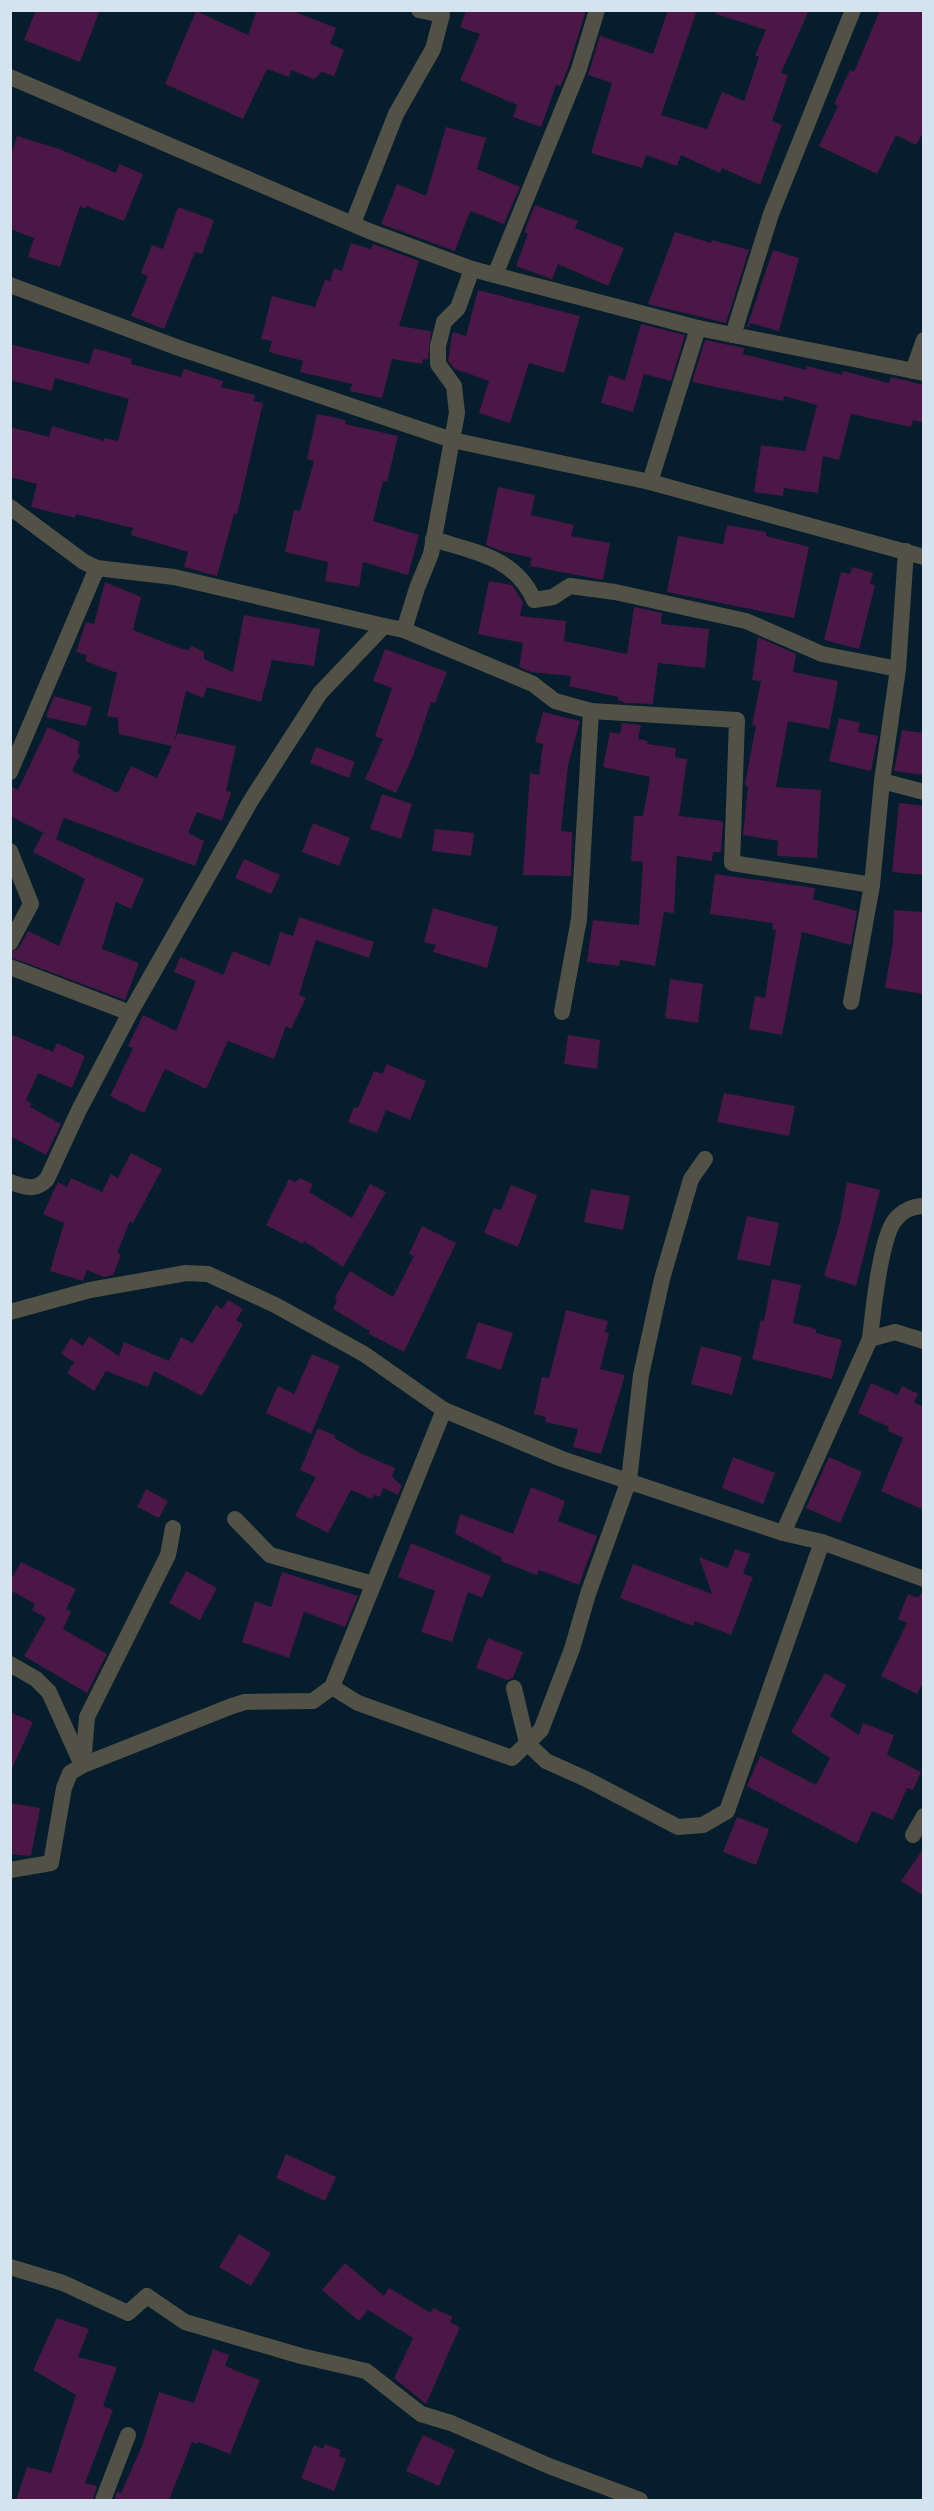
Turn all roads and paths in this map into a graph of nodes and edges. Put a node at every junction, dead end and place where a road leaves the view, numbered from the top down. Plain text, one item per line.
1 (419, 10) edge
2 (597, 10) edge
3 (853, 10) edge
4 (442, 13) edge
5 (10, 77) edge
6 (353, 223) junction
7 (472, 269) junction
8 (495, 276) junction
9 (10, 285) edge
10 (698, 328) junction
11 (733, 335) junction
12 (924, 340) edge
13 (918, 372) edge
14 (452, 440) junction
15 (650, 482) junction
16 (10, 507) edge
17 (433, 539) junction
18 (906, 551) junction
19 (924, 557) edge
20 (97, 568) junction
21 (384, 626) junction
22 (404, 630) junction
23 (898, 669) junction
24 (591, 711) junction
25 (10, 772) edge
26 (882, 781) junction
27 (924, 792) edge
28 (10, 850) edge
29 (872, 885) junction
30 (10, 943) edge
31 (10, 966) edge
32 (851, 1002) dead end
33 (561, 1012) dead end
34 (130, 1013) junction
35 (705, 1159) dead end
36 (10, 1182) edge
37 (924, 1206) edge
38 (10, 1312) edge
39 (870, 1338) junction
40 (924, 1341) edge
41 (444, 1410) junction
42 (629, 1480) junction
43 (235, 1519) dead end
44 (173, 1528) dead end
45 (783, 1533) junction
46 (822, 1542) junction
47 (924, 1579) edge
48 (373, 1584) junction
49 (10, 1664) edge
50 (332, 1687) junction
51 (514, 1688) dead end
52 (526, 1743) junction
53 (83, 1765) junction
54 (924, 1816) edge
55 (913, 1835) dead end
56 (10, 1870) edge
57 (10, 2267) edge
58 (128, 2435) dead end
59 (103, 2500) edge
60 (640, 2500) edge

1 - 4 street
2 - 8 street
3 - 11 street
4 - 6 street
5 - 6 street
6 - 7 street
7 - 8 street
7 - 14 street
8 - 10 street
9 - 14 street
10 - 11 street
10 - 15 street
11 - 13 street
12 - 13 street
14 - 15 street
14 - 17 street
15 - 18 street
16 - 20 street
17 - 22 street
17 - 23 street
18 - 19 street
18 - 23 street
20 - 21 street
20 - 25 street
21 - 22 street
21 - 34 street
22 - 24 street
23 - 26 street
24 - 29 street
24 - 33 street
26 - 27 street
26 - 29 street
28 - 30 street
29 - 32 street
31 - 34 street
34 - 36 street
35 - 42 street
37 - 39 street
38 - 41 street
39 - 40 street
39 - 45 street
41 - 42 street
41 - 48 street
42 - 45 street
42 - 52 street
43 - 48 street
44 - 53 street
45 - 46 street
46 - 47 street
46 - 52 street
48 - 50 street
49 - 53 street
50 - 52 street
50 - 53 street
51 - 52 street
53 - 56 street
54 - 55 street
57 - 60 street
58 - 59 street

